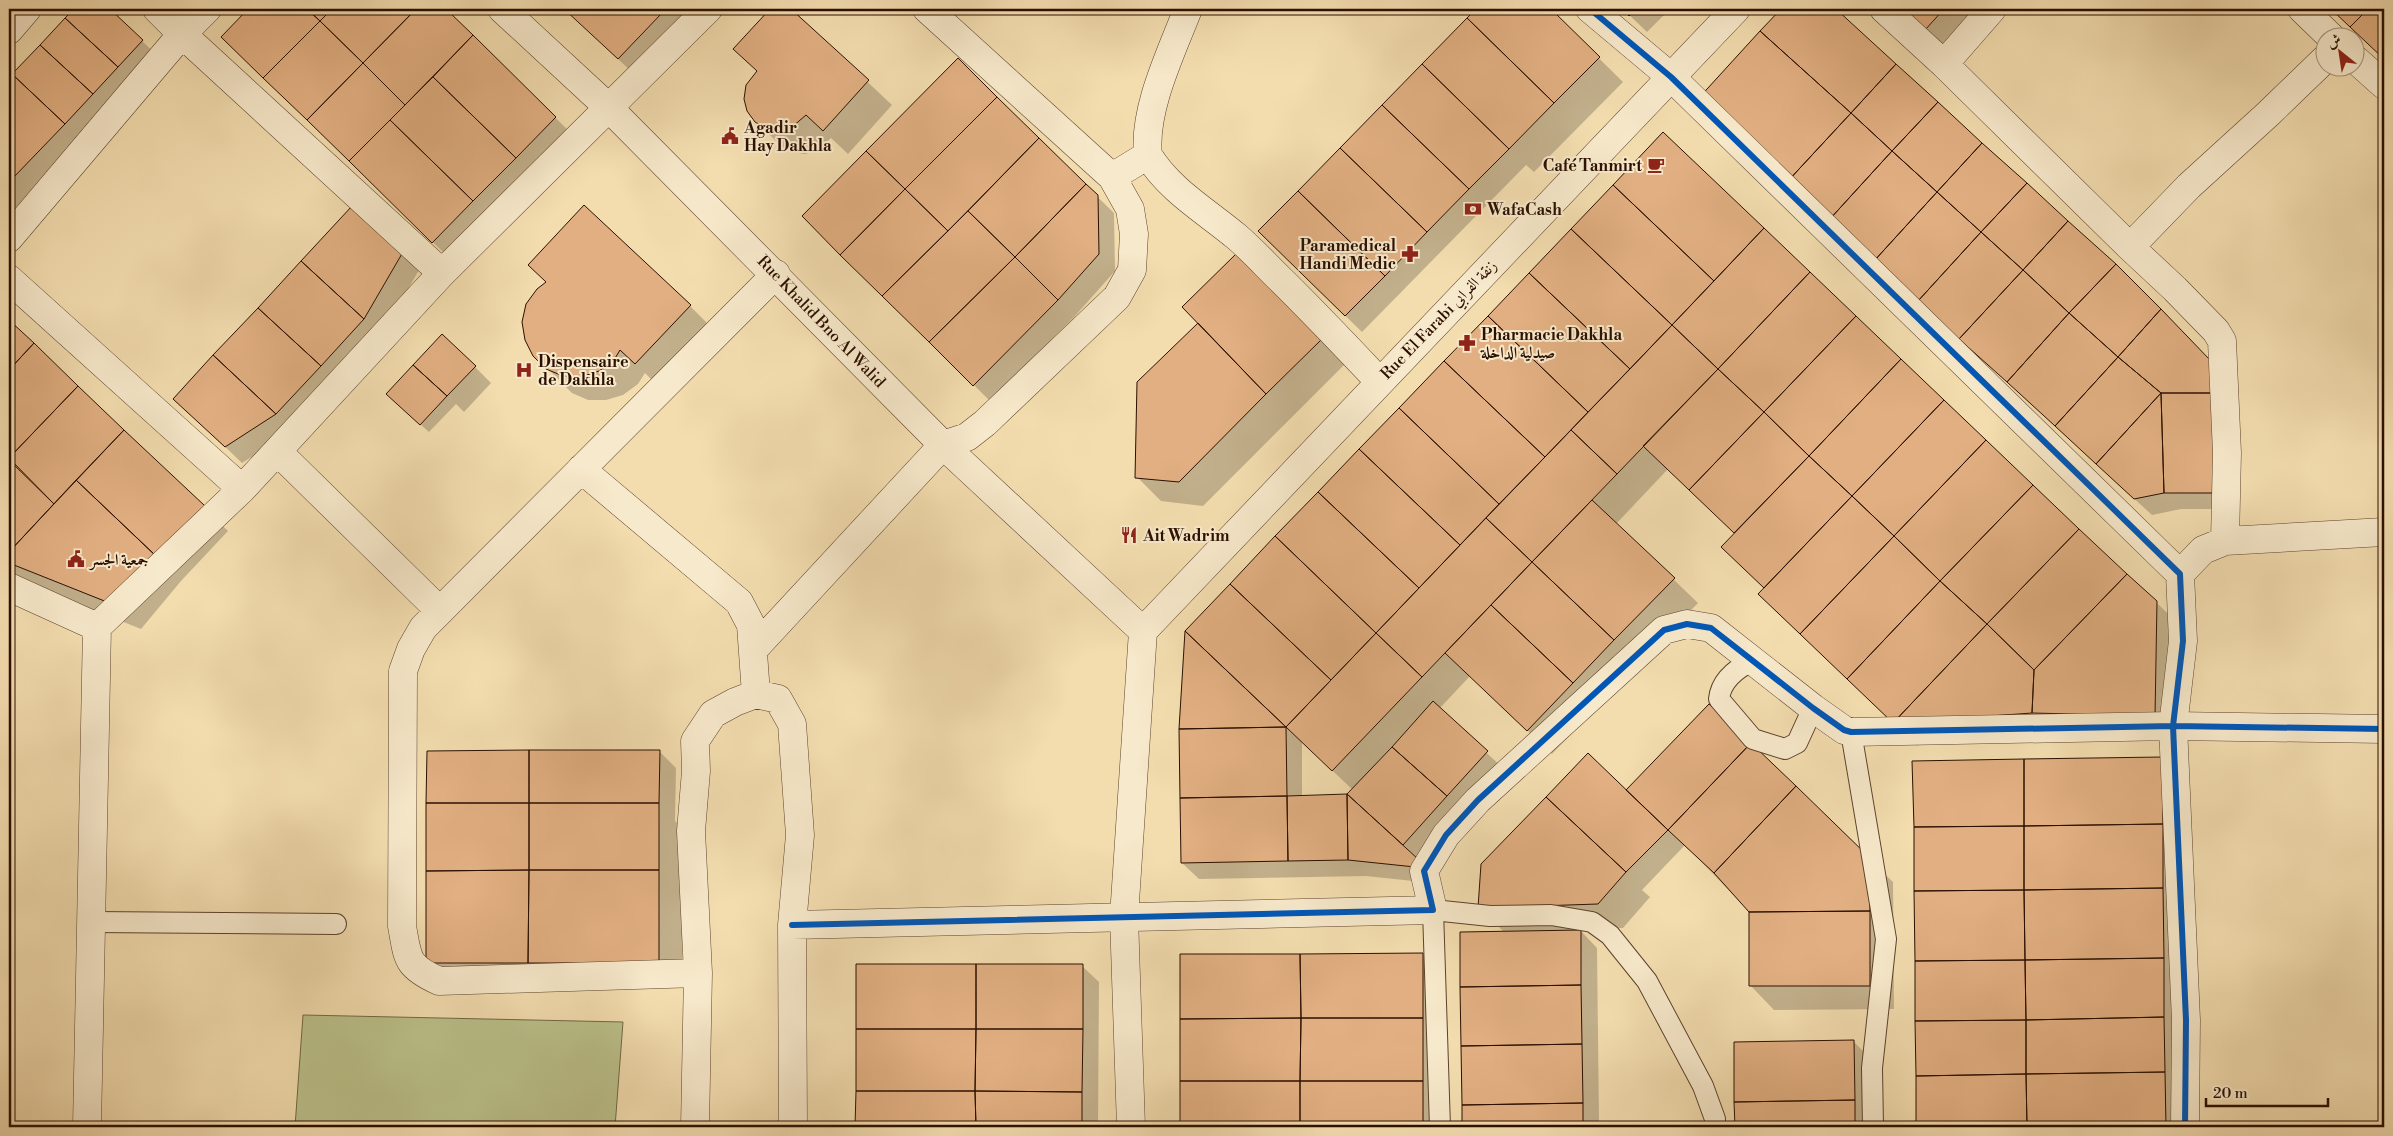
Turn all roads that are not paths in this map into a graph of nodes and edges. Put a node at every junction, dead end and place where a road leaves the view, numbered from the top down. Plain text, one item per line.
1 (27, 9) edge
2 (157, 9) edge
3 (207, 9) edge
4 (502, 9) edge
5 (708, 9) edge
6 (927, 9) edge
7 (1188, 9) edge
8 (1590, 9) edge
9 (1736, 9) edge
10 (1884, 9) edge
11 (1992, 9) edge
12 (2302, 9) edge
13 (2322, 28) edge
14 (9, 30) edge
15 (182, 34) junction
16 (1944, 64) junction
17 (2316, 68) edge
18 (2366, 69) edge
19 (1671, 77) junction
20 (2384, 85) edge
21 (610, 108) junction
22 (1148, 155) junction
23 (1112, 177) junction
24 (9, 238) edge
25 (2130, 247) junction
26 (442, 273) junction
27 (776, 274) junction
28 (9, 279) edge
29 (1379, 381) junction
30 (943, 445) junction
31 (278, 452) junction
32 (581, 469) junction
33 (242, 489) junction
34 (2384, 532) edge
35 (2225, 541) junction
36 (2180, 574) junction
37 (9, 588) edge
38 (440, 611) junction
39 (97, 628) junction
40 (1143, 631) junction
41 (754, 649) junction
42 (1754, 660) junction
43 (756, 694) junction
44 (1812, 708) junction
45 (2173, 726) junction
46 (2384, 729) edge
47 (1851, 732) junction
48 (1433, 910) junction
49 (1124, 917) junction
50 (91, 922) junction
51 (336, 924) dead end
52 (792, 925) junction
53 (698, 973) junction
54 (87, 1127) edge
55 (695, 1127) edge
56 (793, 1127) edge
57 (1131, 1127) edge
58 (1440, 1127) edge
59 (1715, 1127) edge
60 (1873, 1127) edge
61 (2185, 1127) edge

1 - 14 street
2 - 15 street
3 - 15 street
4 - 21 street, Rue Khalid Bno Al Walid
5 - 21 street
6 - 23 street
7 - 22 street
8 - 19 street
9 - 19 street, Rue El Farabi زنقة الفرابي
10 - 16 street
11 - 16 street
12 - 13 street
15 - 24 street
15 - 26 street
16 - 25 street
17 - 25 street
18 - 20 street
19 - 29 street, Rue El Farabi زنقة الفرابي
19 - 36 street
21 - 26 street
21 - 27 street, Rue Khalid Bno Al Walid
22 - 23 street
22 - 29 street
23 - 30 street
25 - 35 street
26 - 31 street
27 - 30 street, Rue Khalid Bno Al Walid
27 - 32 street
28 - 33 street
29 - 40 street, Rue El Farabi زنقة الفرابي
30 - 40 street, Rue Khalid Bno Al Walid
30 - 41 street
31 - 33 street
31 - 38 street
32 - 38 street
32 - 41 street
33 - 39 street
34 - 35 street
35 - 36 street
36 - 45 street
37 - 39 street
38 - 53 street
39 - 50 street
40 - 49 street
41 - 43 street
42 - 44 street
42 - 44 lane
42 - 48 street
43 - 52 street
43 - 53 street
44 - 47 street
45 - 46 street
45 - 47 street
45 - 61 street
47 - 60 lane
48 - 49 street
48 - 58 lane
48 - 59 lane
49 - 52 street
49 - 57 street
50 - 51 lane
50 - 54 street
52 - 56 street
53 - 55 street

